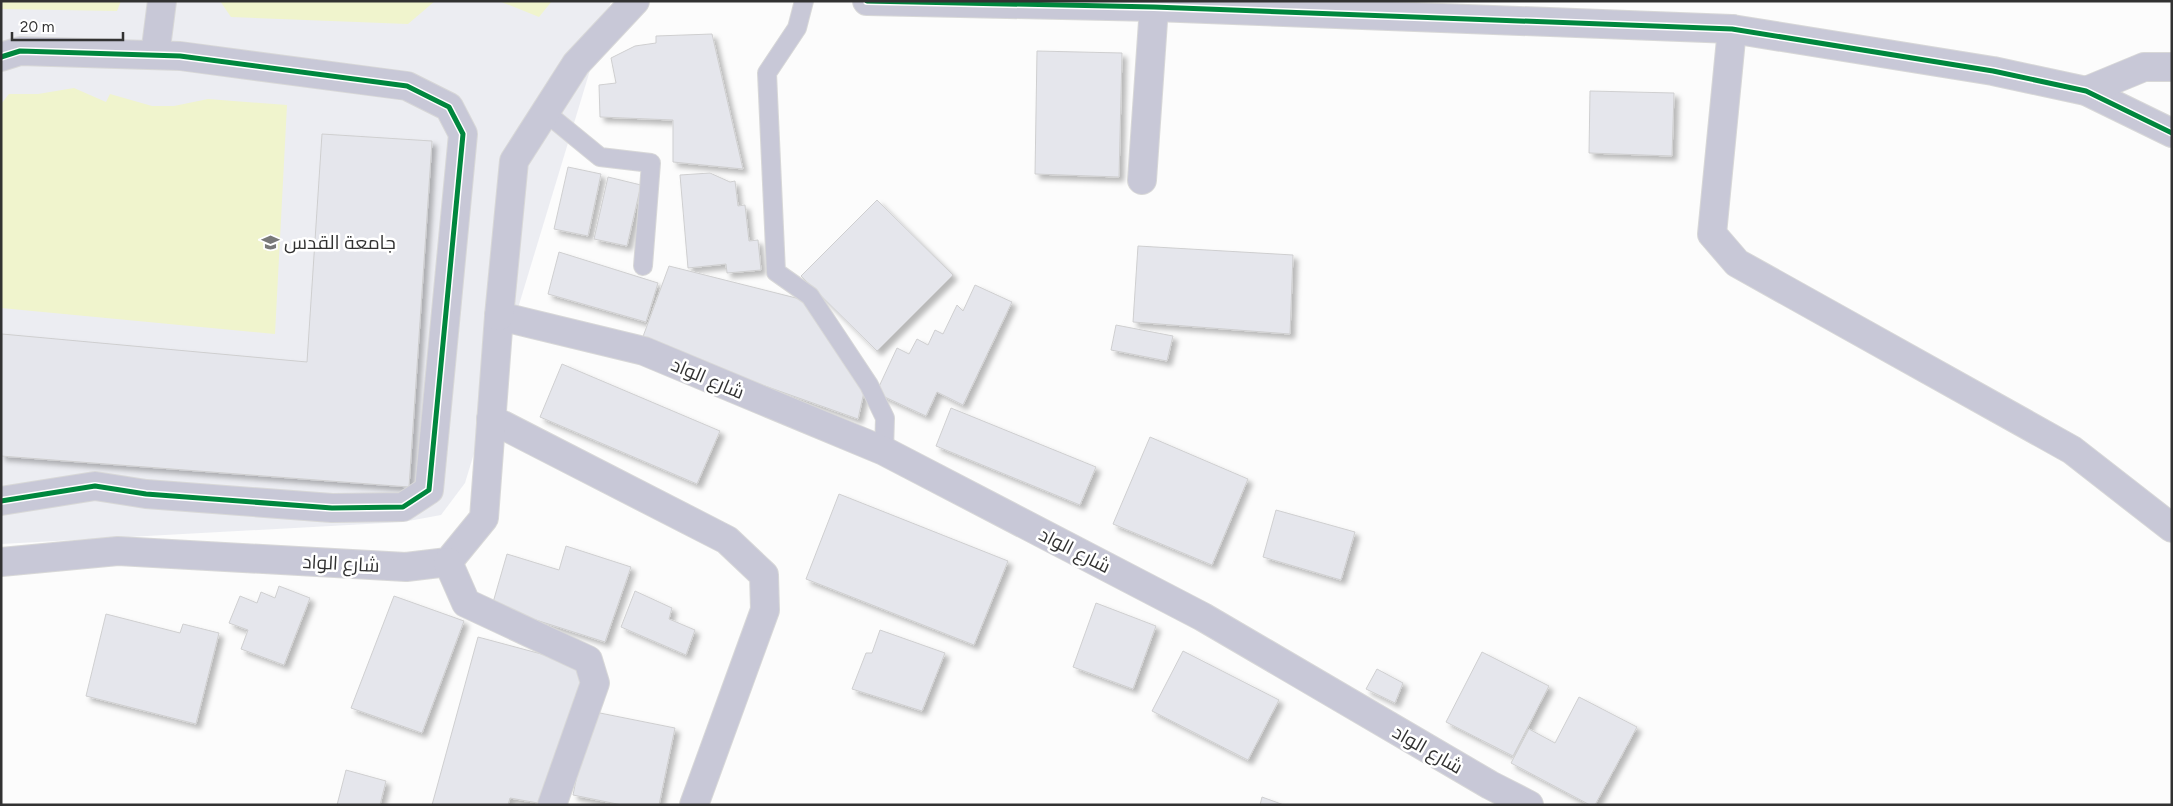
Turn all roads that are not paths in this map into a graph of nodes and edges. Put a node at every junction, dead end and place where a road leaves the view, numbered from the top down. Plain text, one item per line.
1 (162, 1) edge
2 (635, 1) edge
3 (804, 1) edge
4 (868, 1) edge
5 (1154, 7) junction
6 (1732, 29) junction
7 (155, 55) junction
8 (1, 57) edge
9 (2172, 67) edge
10 (2086, 91) junction
11 (545, 112) junction
12 (2172, 133) edge
13 (1142, 180) dead end
14 (643, 266) dead end
15 (498, 316) junction
16 (491, 420) junction
17 (884, 451) junction
18 (1, 501) edge
19 (2172, 528) edge
20 (1, 562) edge
21 (448, 562) junction
22 (552, 805) edge
23 (694, 805) edge
24 (1529, 805) edge

1 - 7 street
2 - 11 street
3 - 17 lane
4 - 5 street
5 - 6 street
5 - 13 street
6 - 10 street
6 - 19 street
7 - 8 street
7 - 18 street
9 - 10 street
10 - 12 street
11 - 14 lane
11 - 15 street
15 - 16 street
15 - 17 street, شارع الواد
16 - 21 street
16 - 23 street
17 - 24 street, شارع الواد
20 - 21 street, شارع الواد
21 - 22 street

